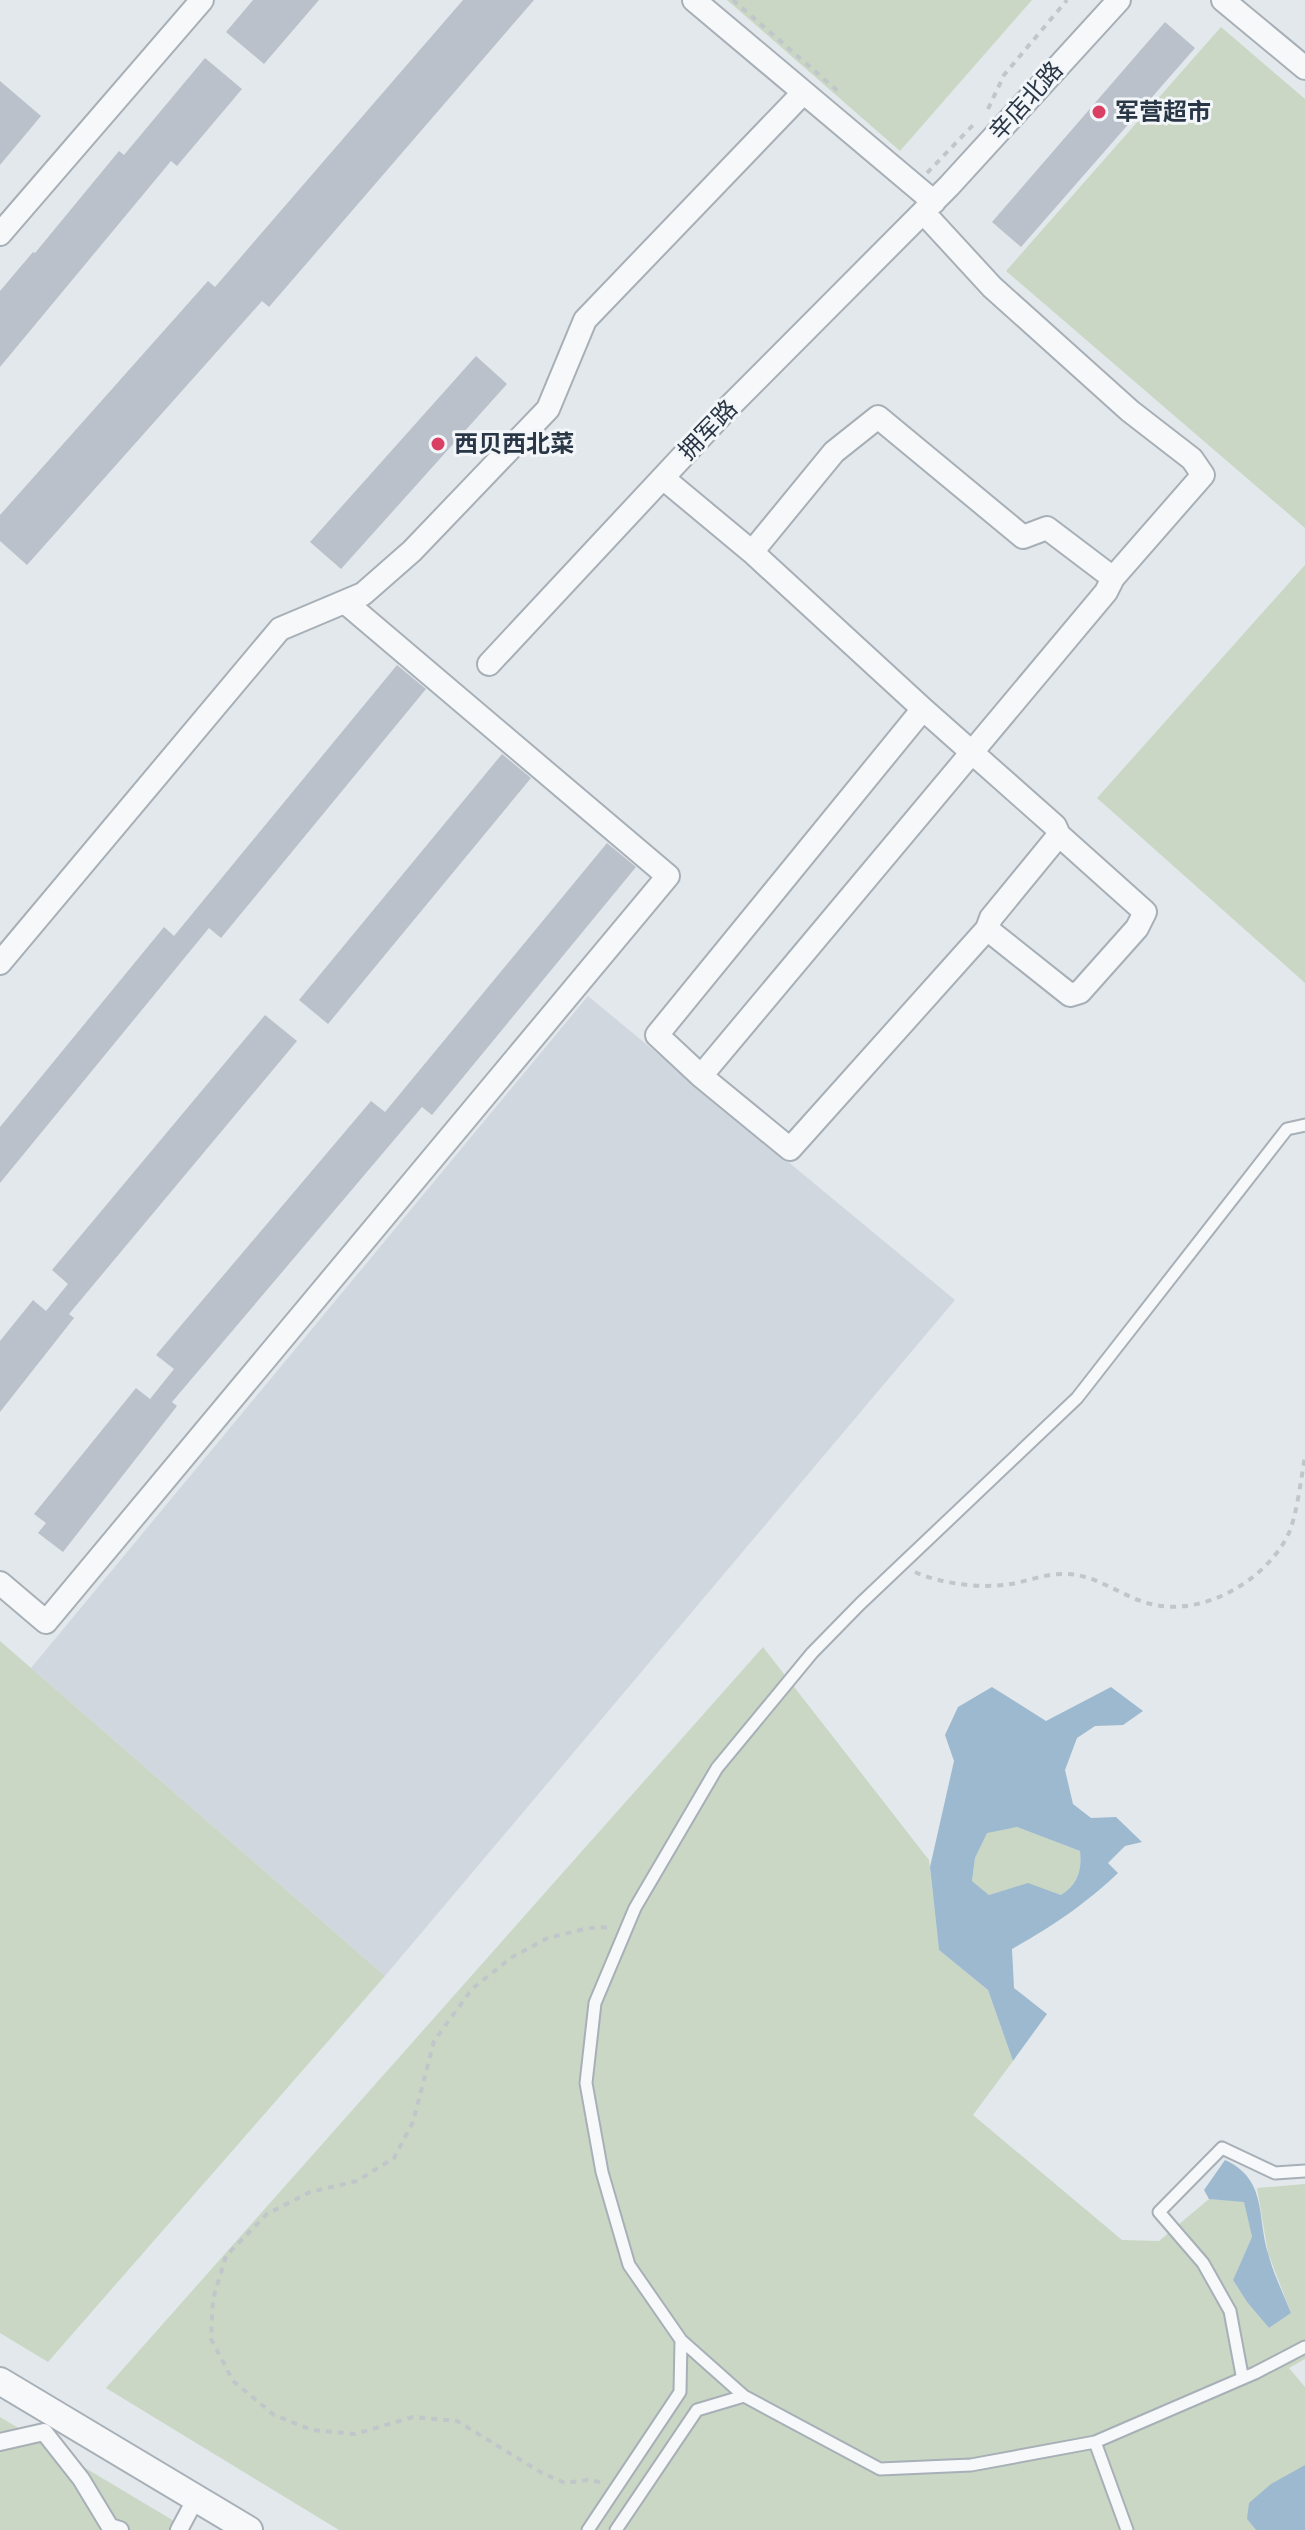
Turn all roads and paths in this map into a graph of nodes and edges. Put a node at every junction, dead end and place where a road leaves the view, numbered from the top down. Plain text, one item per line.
1 (202, 0) edge
2 (694, 0) edge
3 (1067, 0) edge
4 (1119, 0) edge
5 (1223, 0) edge
6 (1304, 63) edge
7 (803, 93) junction
8 (915, 187) junction
9 (928, 207) junction
10 (0, 234) edge
11 (663, 478) junction
12 (752, 552) junction
13 (1113, 578) junction
14 (345, 602) junction
15 (489, 664) dead end
16 (923, 709) junction
17 (973, 751) junction
18 (1059, 835) junction
19 (987, 929) junction
20 (0, 963) edge
21 (701, 1076) junction
22 (1305, 1125) edge
23 (1305, 1457) edge
24 (900, 1566) junction
25 (0, 1583) edge
26 (627, 1926) junction
27 (1305, 2171) edge
28 (681, 2340) junction
29 (1305, 2347) edge
30 (1242, 2375) dead end
31 (0, 2381) edge
32 (744, 2396) junction
33 (0, 2442) edge
34 (1095, 2442) junction
35 (618, 2484) junction
36 (195, 2500) junction
37 (120, 2530) edge
38 (179, 2530) edge
39 (249, 2530) edge
40 (588, 2530) edge
41 (616, 2530) edge
42 (1127, 2530) edge

1 - 10 street
2 - 7 street
3 - 8 path
4 - 9 street, 辛店北路
5 - 6 street
7 - 8 street
7 - 14 street
8 - 9 street
9 - 11 street, 拥军路
9 - 13 street
11 - 12 street
11 - 15 street, 拥军路
12 - 13 street
12 - 16 street
13 - 17 street
14 - 20 street
14 - 25 street
16 - 17 street
16 - 21 street
17 - 18 street
17 - 21 street
18 - 19 street
18 - 19 street
19 - 21 street
22 - 24 lane
23 - 24 path
24 - 26 lane
26 - 28 lane
26 - 35 path
27 - 30 lane
28 - 32 lane
28 - 35 lane
29 - 34 lane
31 - 36 street
32 - 34 lane
32 - 41 lane
33 - 37 street
34 - 42 lane
35 - 40 lane
36 - 38 street
36 - 39 street

